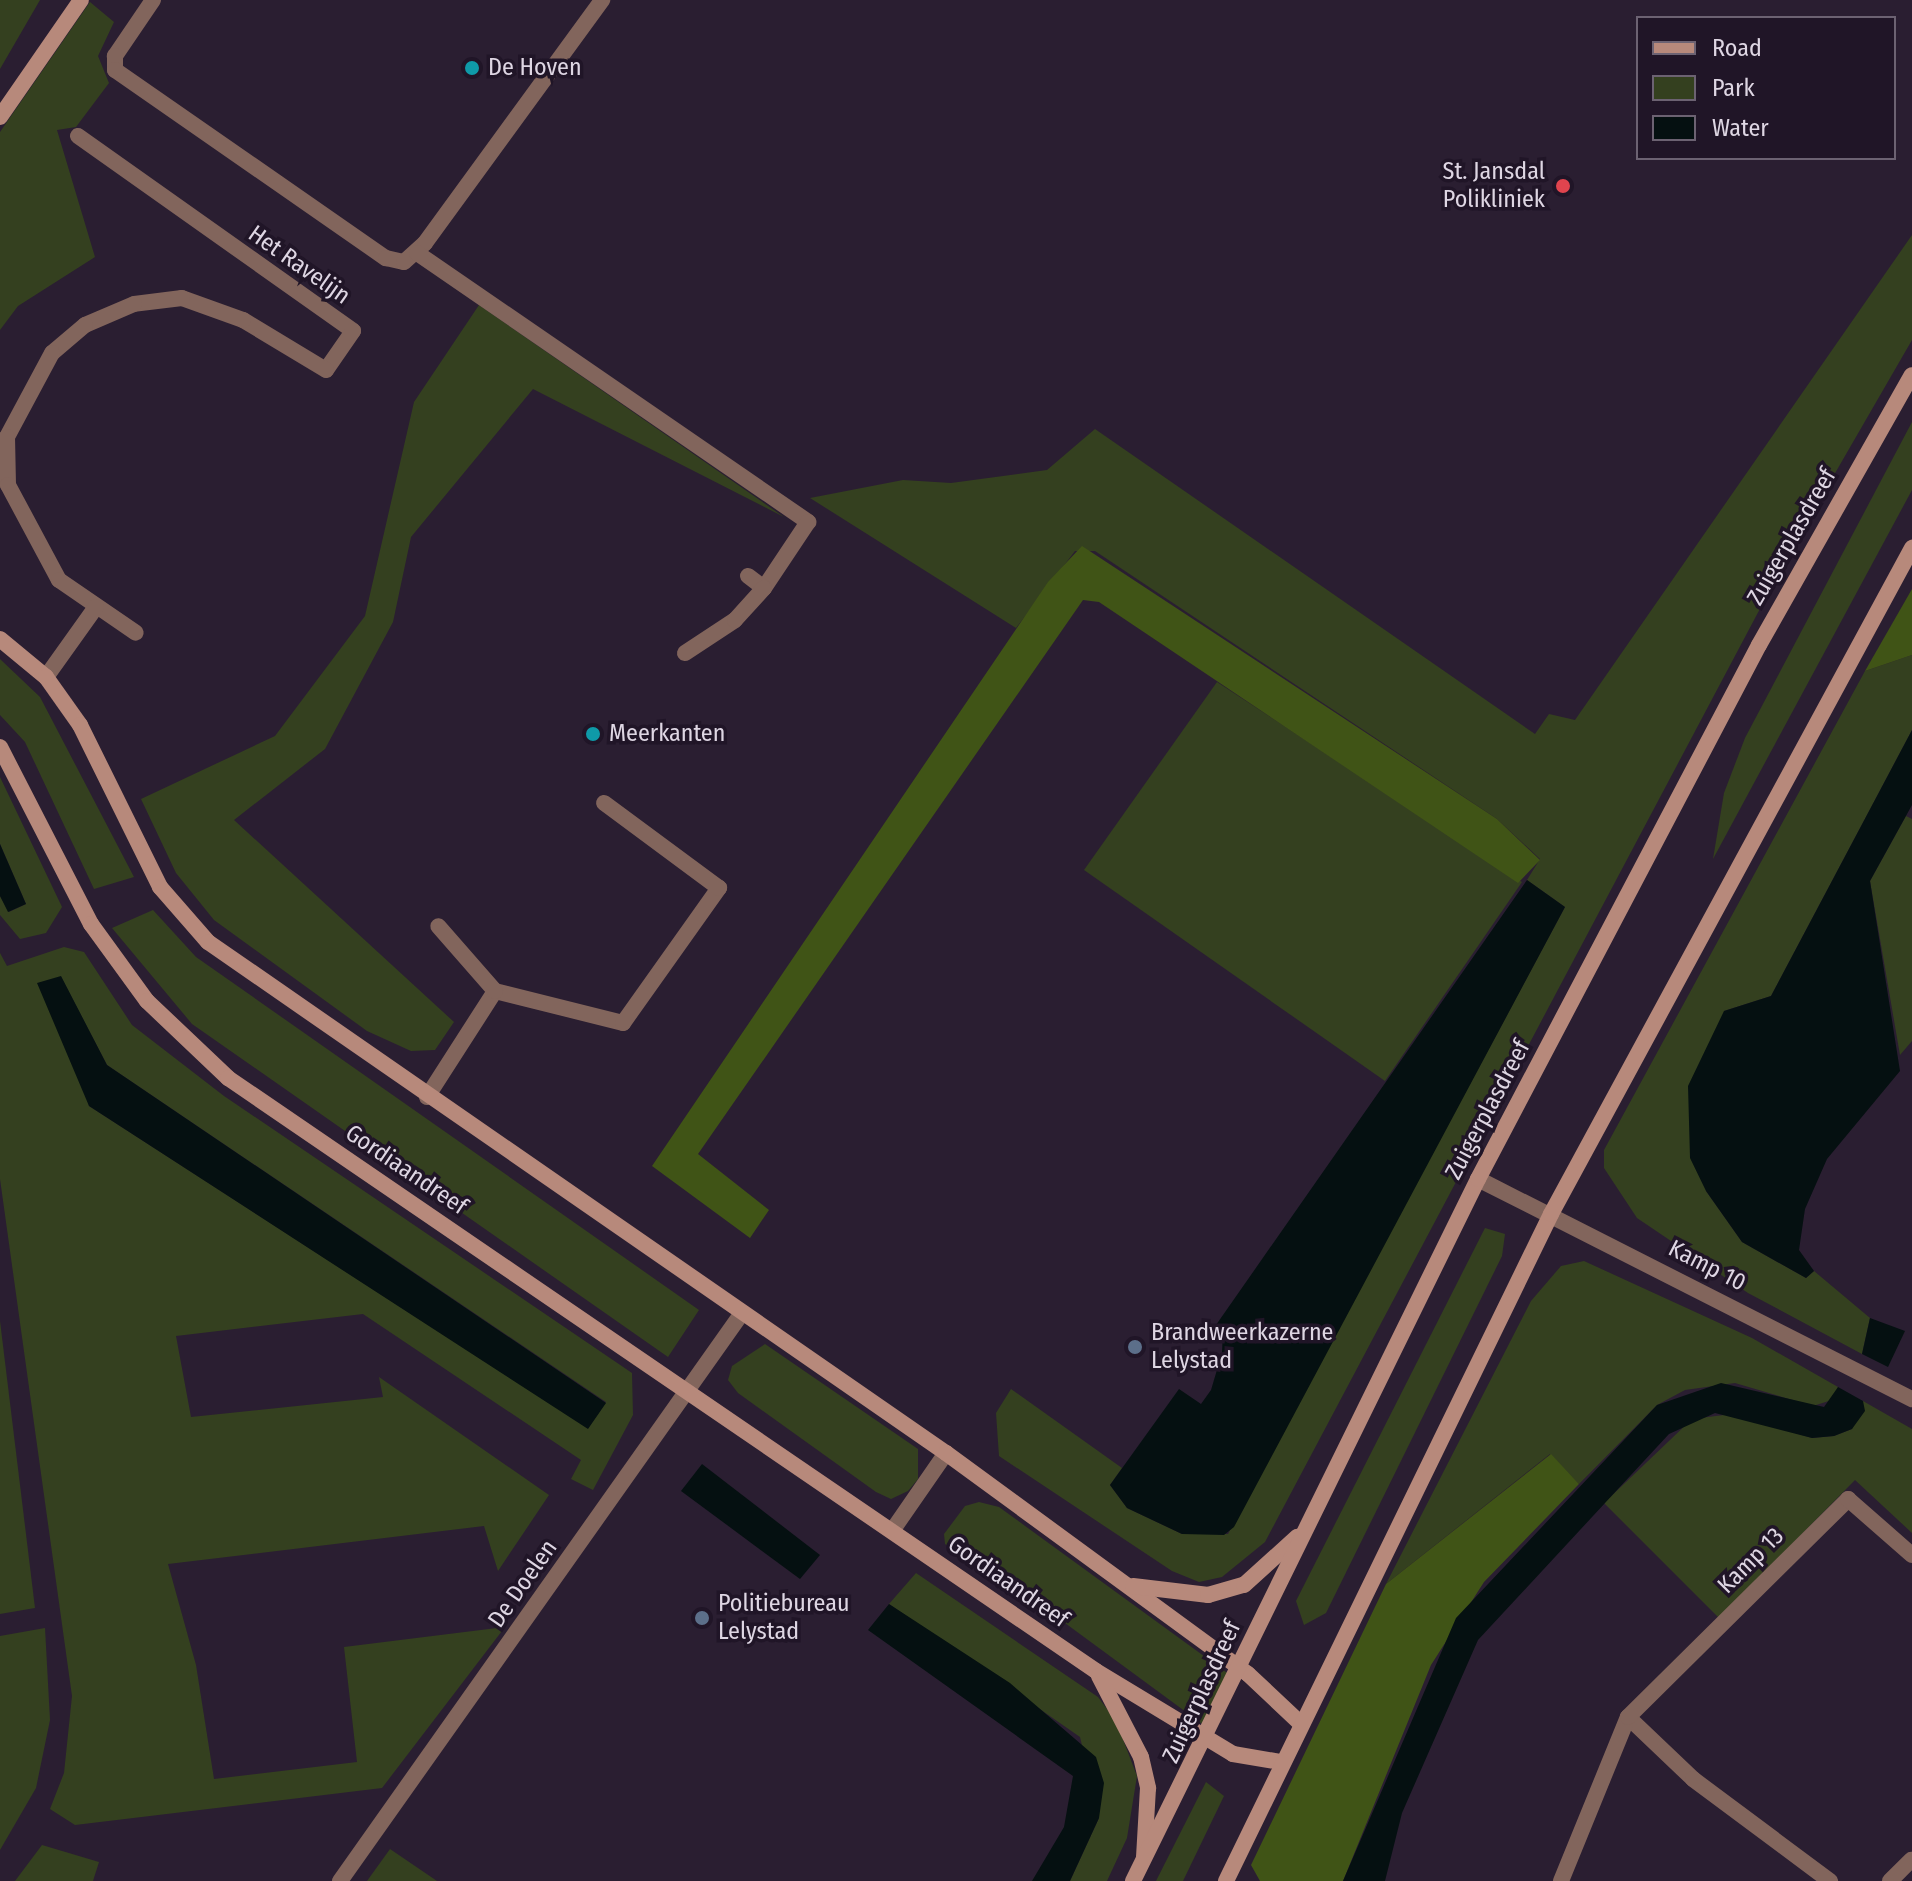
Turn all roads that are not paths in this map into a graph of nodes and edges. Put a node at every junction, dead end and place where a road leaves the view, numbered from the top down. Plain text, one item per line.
1 (81, 0) edge
2 (153, 0) edge
3 (602, 0) edge
4 (0, 117) edge
5 (78, 136) dead end
6 (417, 253) junction
7 (1912, 375) edge
8 (1912, 548) edge
9 (748, 576) dead end
10 (764, 588) junction
11 (96, 607) junction
12 (136, 633) dead end
13 (0, 639) edge
14 (685, 653) dead end
15 (46, 677) junction
16 (0, 747) edge
17 (604, 803) dead end
18 (438, 926) dead end
19 (495, 991) junction
20 (427, 1097) junction
21 (1478, 1179) junction
22 (1551, 1214) junction
23 (742, 1313) junction
24 (688, 1392) junction
25 (1912, 1399) edge
26 (946, 1453) junction
27 (892, 1531) junction
28 (1302, 1533) junction
29 (1912, 1555) edge
30 (1131, 1586) junction
31 (1240, 1667) junction
32 (1096, 1671) junction
33 (1628, 1717) junction
34 (1300, 1723) junction
35 (1207, 1740) junction
36 (1281, 1762) junction
37 (1144, 1859) junction
38 (1912, 1860) edge
39 (340, 1881) edge
40 (1133, 1881) edge
41 (1226, 1881) edge
42 (1561, 1881) edge
43 (1830, 1881) edge
44 (1890, 1881) edge

1 - 4 main road
2 - 6 street
3 - 6 street
5 - 11 street, Het Ravelijn
6 - 10 street
7 - 21 main road, Zuigerplasdreef
8 - 22 main road
9 - 10 street
10 - 14 street
11 - 12 street, Het Ravelijn
11 - 15 street
13 - 15 main road
15 - 20 main road
16 - 24 main road, Gordiaandreef
17 - 19 street
18 - 19 street
19 - 20 street
20 - 23 main road
21 - 22 street, Kamp 10
21 - 28 main road, Zuigerplasdreef
22 - 25 street, Kamp 10
22 - 34 main road
23 - 24 street, De Doelen
23 - 26 main road
24 - 27 main road, Gordiaandreef
24 - 39 street, De Doelen
26 - 27 street
26 - 30 main road
27 - 32 main road, Gordiaandreef
28 - 30 main road
28 - 31 main road, Zuigerplasdreef
29 - 33 street, Kamp 13
30 - 31 main road
31 - 34 main road
31 - 35 main road, Zuigerplasdreef
32 - 35 main road, Gordiaandreef
32 - 37 main road, Gordiaandreef
33 - 42 street, Kamp 13
33 - 43 street
34 - 36 main road
35 - 36 main road, Gordiaandreef
35 - 37 main road, Zuigerplasdreef
36 - 41 main road
37 - 40 main road, Zuigerplasdreef
38 - 44 street

